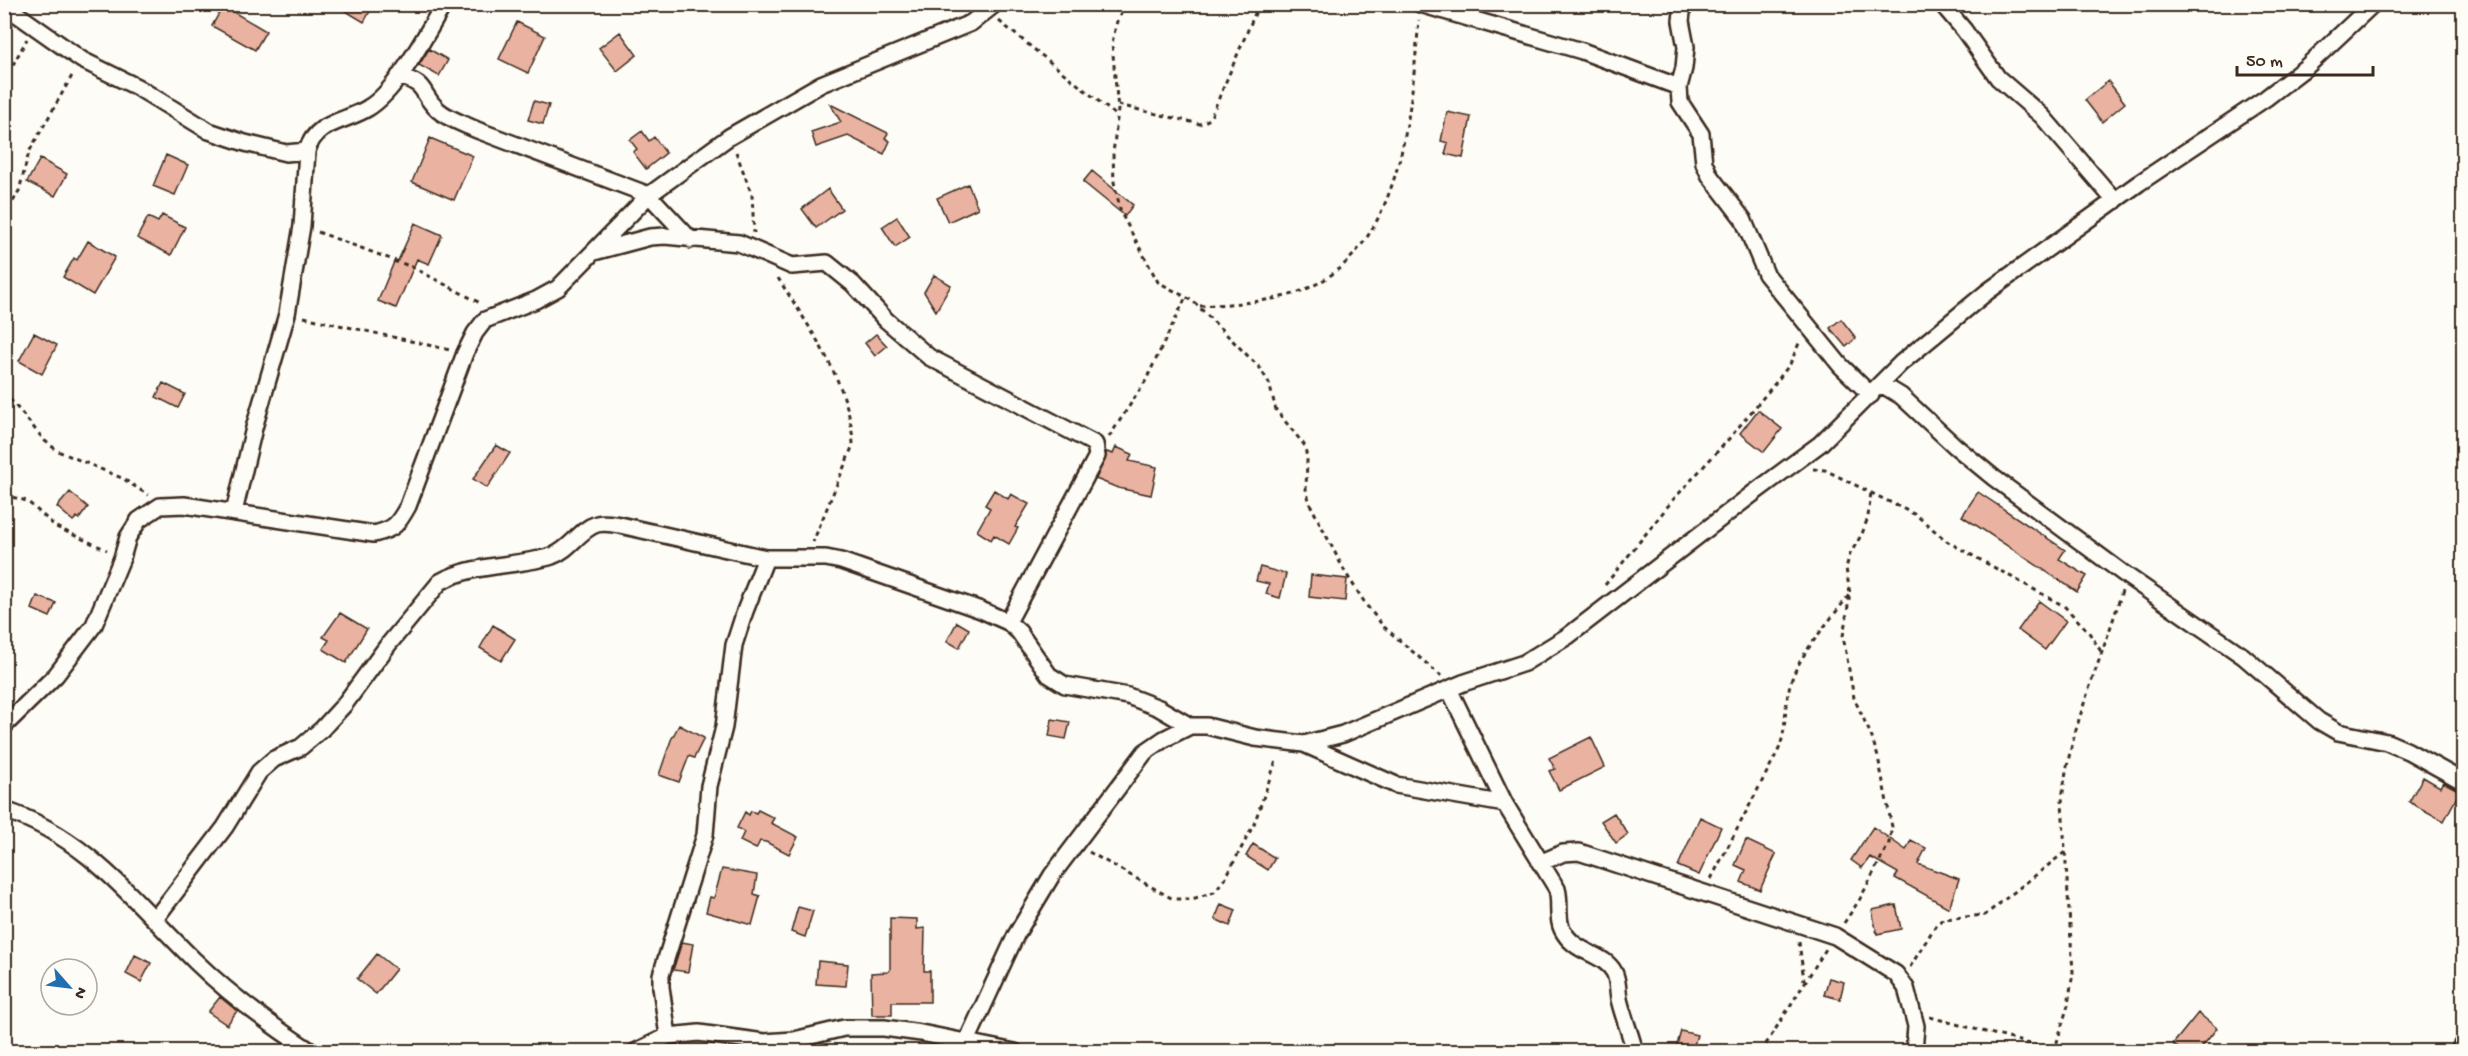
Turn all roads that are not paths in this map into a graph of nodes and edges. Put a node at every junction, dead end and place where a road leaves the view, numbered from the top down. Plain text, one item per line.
1 (444, 4) edge
2 (1683, 4) edge
3 (1942, 4) edge
4 (2373, 4) edge
5 (4, 5) edge
6 (991, 8) edge
7 (1420, 10) edge
8 (399, 76) junction
9 (1679, 87) junction
10 (307, 151) junction
11 (649, 195) junction
12 (2115, 201) junction
13 (691, 240) junction
14 (592, 252) junction
15 (1876, 390) junction
16 (234, 512) junction
17 (766, 558) junction
18 (1008, 622) junction
19 (1451, 688) junction
20 (4, 726) edge
21 (1190, 726) junction
22 (1304, 744) junction
23 (2463, 782) edge
24 (1504, 804) junction
25 (4, 810) edge
26 (1540, 863) junction
27 (155, 920) junction
28 (668, 1036) junction
29 (2463, 1042) edge
30 (965, 1046) edge
31 (312, 1052) edge
32 (634, 1052) edge
33 (1015, 1052) edge
34 (1635, 1052) edge
35 (1914, 1052) edge
36 (2458, 1052) edge

1 - 8 street
2 - 9 street
3 - 12 street
4 - 12 street
5 - 10 street
6 - 11 street
7 - 9 street
8 - 10 street
8 - 11 street
9 - 15 street
10 - 16 street
11 - 13 street
11 - 14 street
12 - 15 street
13 - 14 street
13 - 18 street
14 - 16 street
15 - 19 street
15 - 23 street
16 - 20 street
17 - 18 street
17 - 27 street
17 - 28 street
18 - 21 street
19 - 22 street
19 - 24 street
21 - 22 street
21 - 30 street
22 - 24 street
24 - 26 street
25 - 27 street
26 - 34 street
26 - 35 street
27 - 31 street
28 - 30 street
28 - 32 street
29 - 36 street
30 - 33 street

